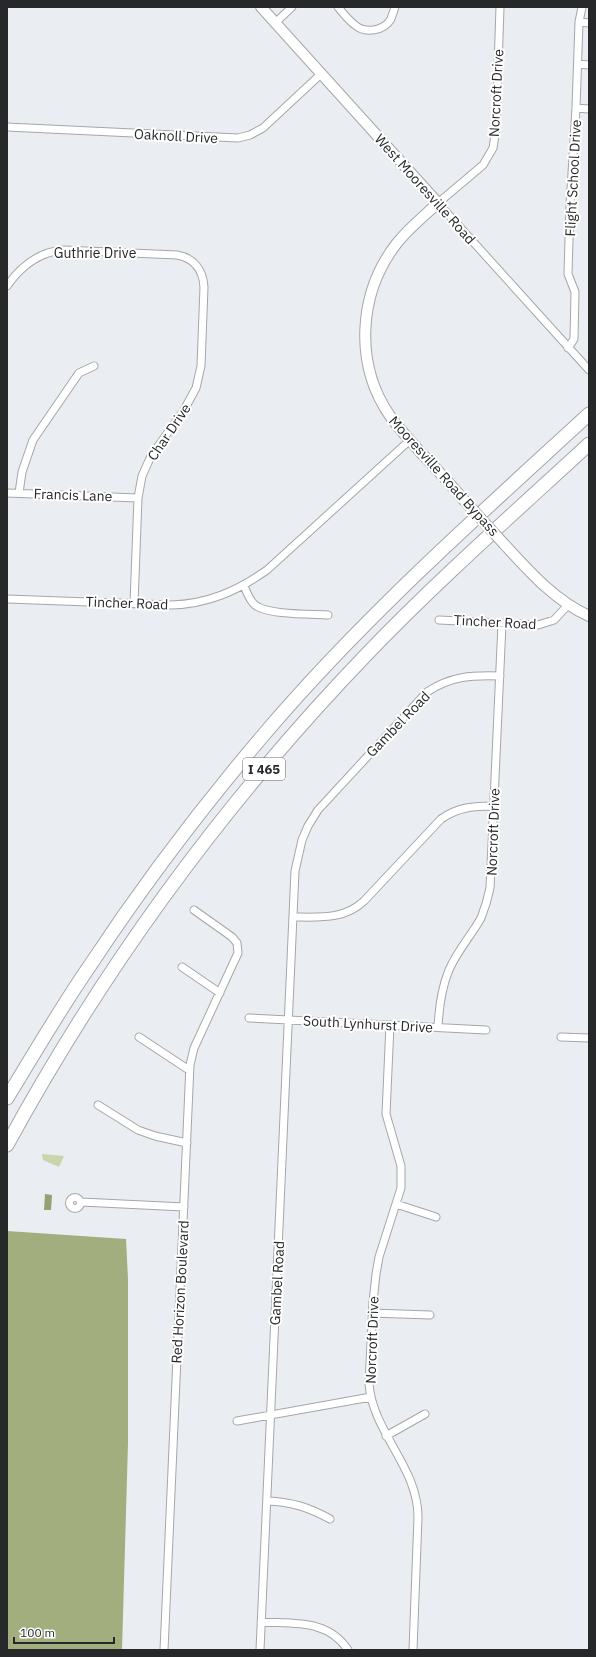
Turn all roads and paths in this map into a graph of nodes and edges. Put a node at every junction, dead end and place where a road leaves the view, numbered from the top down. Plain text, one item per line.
1 (261, 7) edge
2 (292, 7) edge
3 (338, 7) edge
4 (395, 7) edge
5 (500, 7) edge
6 (582, 7) edge
7 (579, 22) junction
8 (275, 23) junction
9 (589, 23) edge
10 (578, 64) junction
11 (589, 65) edge
12 (321, 74) junction
13 (576, 108) junction
14 (589, 109) edge
15 (7, 127) edge
16 (438, 203) junction
17 (194, 263) joint
18 (7, 286) edge
19 (568, 348) junction
20 (94, 366) dead end
21 (589, 370) edge
22 (587, 415) edge
23 (410, 440) junction
24 (588, 446) edge
25 (7, 493) edge
26 (19, 493) junction
27 (138, 498) junction
28 (244, 586) junction
29 (7, 599) edge
30 (134, 604) junction
31 (568, 605) junction
32 (328, 615) dead end
33 (589, 616) edge
34 (439, 620) dead end
35 (502, 624) junction
36 (500, 676) junction
37 (494, 806) junction
38 (194, 910) dead end
39 (293, 917) junction
40 (182, 968) dead end
41 (220, 993) junction
42 (249, 1018) dead end
43 (289, 1020) junction
44 (390, 1025) junction
45 (438, 1027) junction
46 (486, 1030) dead end
47 (139, 1037) dead end
48 (562, 1037) dead end
49 (589, 1038) edge
50 (189, 1070) junction
51 (7, 1098) edge
52 (98, 1105) dead end
53 (187, 1143) junction
54 (7, 1145) edge
55 (81, 1202) dead end
56 (396, 1204) junction
57 (184, 1207) junction
58 (436, 1217) dead end
59 (372, 1313) junction
60 (430, 1315) dead end
61 (370, 1397) junction
62 (425, 1414) dead end
63 (271, 1416) junction
64 (237, 1421) dead end
65 (386, 1436) junction
66 (267, 1501) junction
67 (330, 1519) dead end
68 (261, 1622) junction
69 (164, 1650) edge
70 (260, 1650) edge
71 (348, 1650) edge
72 (413, 1650) edge

1 - 8 street, West Mooresville Road
2 - 8 street
3 - 4 street
5 - 16 street, Norcroft Drive
6 - 7 street, Flight School Drive
7 - 9 street
7 - 10 street, Flight School Drive
8 - 12 street, West Mooresville Road
10 - 11 street
10 - 13 street, Flight School Drive
12 - 15 street, Oaknoll Drive
12 - 16 street, West Mooresville Road
13 - 14 street
13 - 19 street, Flight School Drive
16 - 19 street, West Mooresville Road
16 - 23 street, Mooresville Road Bypass
17 - 18 street, Guthrie Drive
17 - 27 street, Char Drive
19 - 21 street, West Mooresville Road
20 - 26 street
22 - 51 highway, I 465
23 - 28 street, Tincher Road
23 - 31 street, Mooresville Road Bypass, bridge
24 - 54 highway, I 465
25 - 26 street, Francis Lane
26 - 27 street, Francis Lane
27 - 30 street, Char Drive
28 - 30 street, Tincher Road
28 - 32 street
29 - 30 street, Tincher Road
31 - 33 street
31 - 35 street, Tincher Road
34 - 35 street, Tincher Road
35 - 36 street, Norcroft Drive
36 - 37 street, Norcroft Drive
36 - 39 street, Gambel Road
37 - 39 street
37 - 45 street, Norcroft Drive
38 - 41 street, Red Horizon Boulevard
39 - 43 street, Gambel Road
40 - 41 street
41 - 50 street, Red Horizon Boulevard
42 - 43 street, South Lynhurst Drive
43 - 44 street, South Lynhurst Drive
43 - 63 street, Gambel Road
44 - 45 street, South Lynhurst Drive
44 - 56 street, Norcroft Drive
45 - 46 street, South Lynhurst Drive
47 - 50 street
48 - 49 street
50 - 53 street, Red Horizon Boulevard
52 - 53 street
53 - 57 street, Red Horizon Boulevard
55 - 57 street
56 - 58 street
56 - 59 street, Norcroft Drive
57 - 69 street, Red Horizon Boulevard
59 - 60 street
59 - 61 street, Norcroft Drive
61 - 63 street
61 - 65 street, Norcroft Drive
62 - 65 street
63 - 64 street
63 - 66 street, Gambel Road
65 - 72 street, Norcroft Drive
66 - 67 street
66 - 68 street, Gambel Road
68 - 70 street, Gambel Road
68 - 71 street

